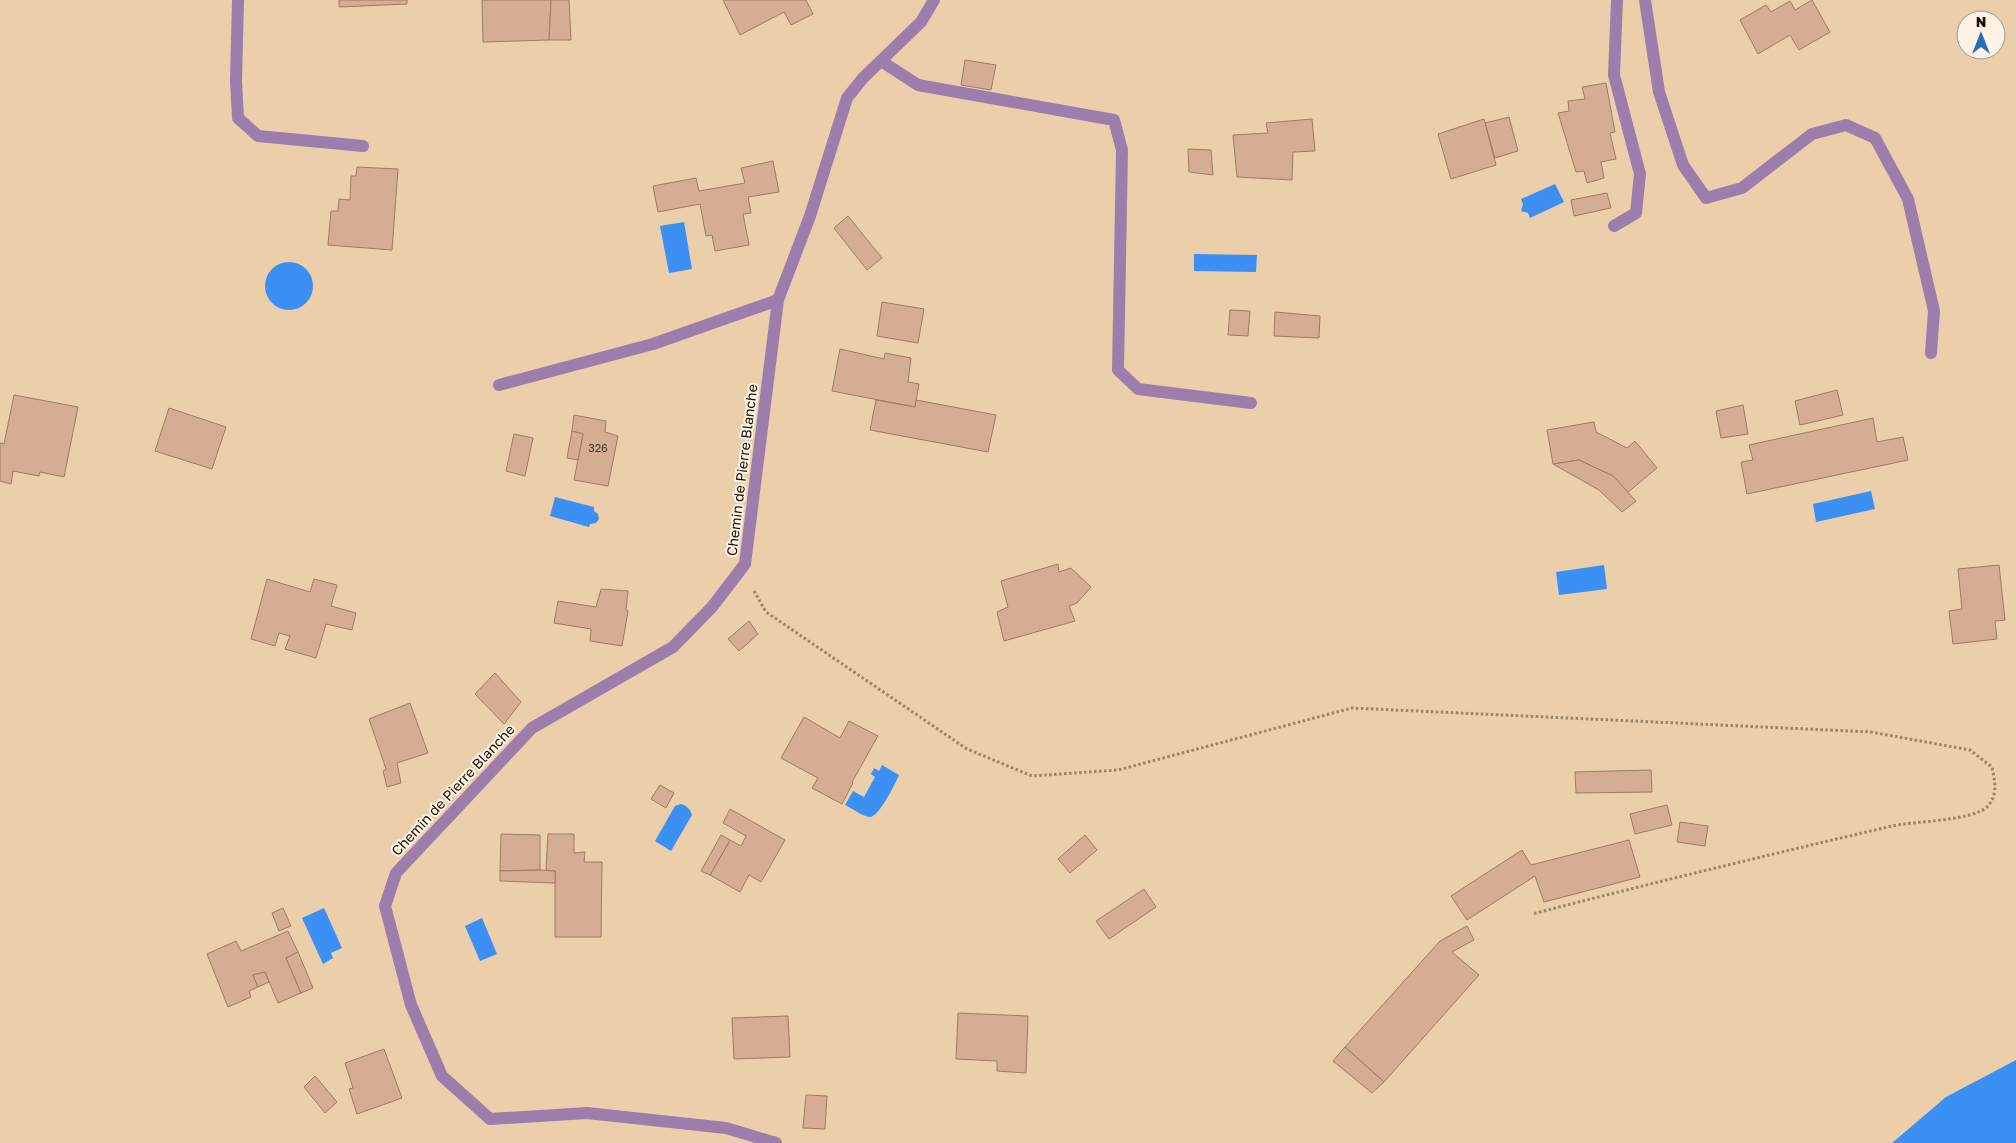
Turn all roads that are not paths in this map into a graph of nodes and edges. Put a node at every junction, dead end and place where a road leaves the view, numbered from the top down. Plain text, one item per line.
1 (238, 0) edge
2 (934, 0) edge
3 (1617, 0) edge
4 (1645, 0) edge
5 (881, 61) junction
6 (363, 146) dead end
7 (1614, 226) dead end
8 (778, 300) junction
9 (1931, 353) dead end
10 (499, 385) dead end
11 (1251, 403) dead end
12 (776, 1143) edge

1 - 6 street
2 - 5 street, Chemin de Pierre Blanche
3 - 7 street
4 - 9 street
5 - 8 street, Chemin de Pierre Blanche
5 - 11 street
8 - 10 street
8 - 12 street, Chemin de Pierre Blanche

